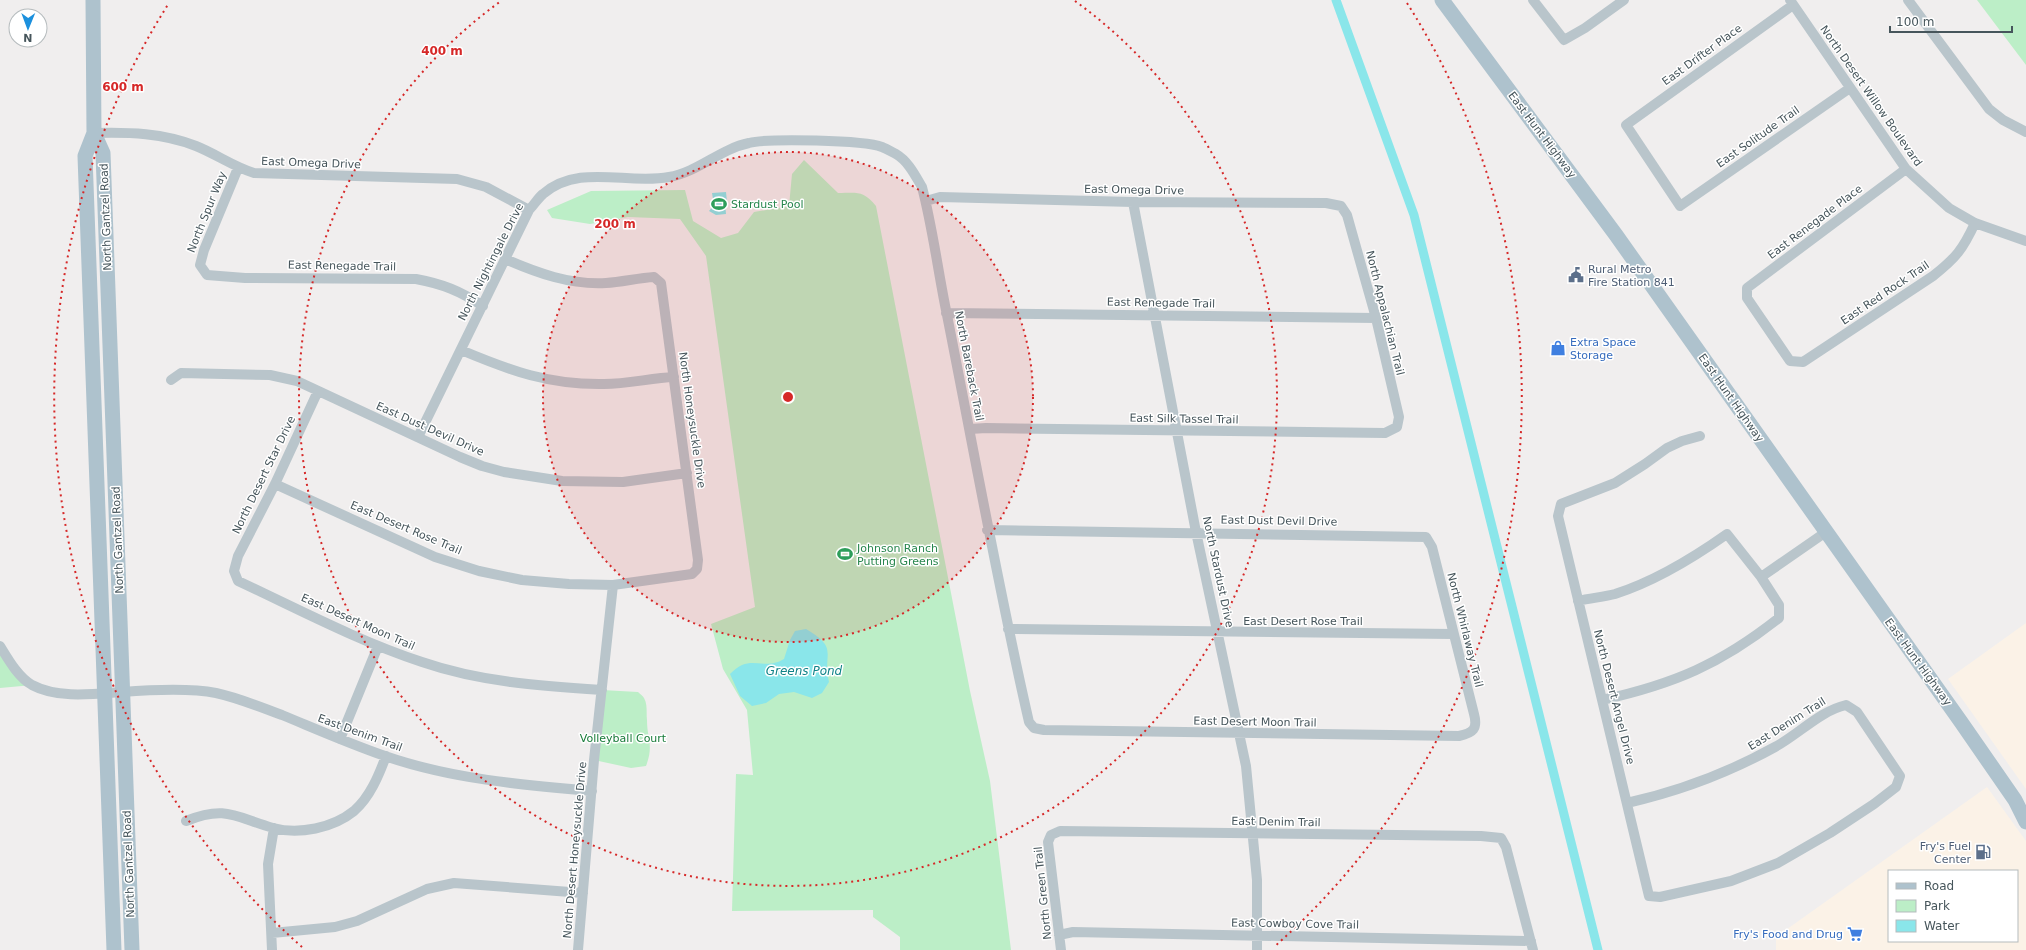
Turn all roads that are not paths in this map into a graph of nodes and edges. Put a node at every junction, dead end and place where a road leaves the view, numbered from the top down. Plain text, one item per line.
1 (93, 0) edge
2 (1442, 0) edge
3 (1533, 0) edge
4 (1624, 0) edge
5 (1908, 0) edge
6 (1791, 2) edge
7 (1850, 88) junction
8 (2026, 132) edge
9 (94, 133) junction
10 (756, 142) joint
11 (238, 168) junction
12 (1906, 169) junction
13 (926, 201) junction
14 (1133, 202) junction
15 (1342, 206) joint
16 (1680, 206) joint
17 (530, 210) junction
18 (1975, 223) junction
19 (2026, 241) edge
20 (505, 259) junction
21 (200, 265) joint
22 (482, 306) junction
23 (946, 313) junction
24 (1155, 315) junction
25 (1376, 318) junction
26 (461, 350) junction
27 (1790, 361) joint
28 (674, 377) junction
29 (171, 380) dead end
30 (318, 391) junction
31 (1397, 427) joint
32 (970, 430) junction
33 (1177, 431) junction
34 (1700, 436) dead end
35 (418, 437) junction
36 (687, 473) junction
37 (275, 484) junction
38 (987, 530) junction
39 (1196, 532) junction
40 (1826, 532) junction
41 (1426, 537) joint
42 (696, 569) joint
43 (234, 571) joint
44 (1761, 577) junction
45 (613, 585) junction
46 (1578, 600) junction
47 (1008, 629) junction
48 (1219, 632) junction
49 (1453, 634) junction
50 (0, 646) edge
51 (378, 646) junction
52 (602, 690) junction
53 (123, 692) junction
54 (106, 694) junction
55 (1602, 700) junction
56 (1034, 728) joint
57 (1474, 730) joint
58 (1240, 734) junction
59 (340, 739) junction
60 (386, 756) junction
61 (592, 791) junction
62 (1627, 802) junction
63 (2020, 803) edge
64 (186, 821) dead end
65 (2026, 822) edge
66 (274, 828) junction
67 (1252, 833) junction
68 (1051, 834) joint
69 (583, 893) junction
70 (1649, 896) joint
71 (272, 933) junction
72 (1059, 935) junction
73 (1257, 936) junction
74 (1532, 946) edge
75 (114, 950) edge
76 (132, 950) edge
77 (272, 950) edge
78 (578, 950) edge
79 (1061, 950) edge
80 (1257, 950) edge

1 - 9 main road, North Gantzel Road
2 - 40 main road, East Hunt Highway
3 - 4 street
5 - 8 street
6 - 7 street, North Desert Willow Boulevard
6 - 16 street, East Drifter Place
7 - 12 street, North Desert Willow Boulevard
7 - 16 street, East Solitude Trail
9 - 11 street, East Omega Drive
9 - 53 main road, North Gantzel Road
9 - 54 main road, North Gantzel Road
10 - 13 street, North Bareback Trail
10 - 17 street, North Nightingale Drive
11 - 17 street, East Omega Drive
11 - 21 street, North Spur Way
12 - 18 street, North Desert Willow Boulevard
12 - 27 street, East Renegade Place
13 - 14 street, East Omega Drive
13 - 23 street, North Bareback Trail
14 - 15 street, East Omega Drive
14 - 24 street, North Stardust Drive
15 - 25 street, North Appalachian Trail
17 - 20 street, North Nightingale Drive
18 - 19 street, North Desert Willow Boulevard
18 - 27 street, East Red Rock Trail
20 - 22 street, North Nightingale Drive
20 - 28 street, North Honeysuckle Drive
21 - 22 street, East Renegade Trail
22 - 26 street, North Nightingale Drive
23 - 24 street, East Renegade Trail
23 - 32 street, North Bareback Trail
24 - 25 street, East Renegade Trail
24 - 33 street, North Stardust Drive
25 - 31 street, North Appalachian Trail
26 - 28 street
26 - 35 street, North Nightingale Drive
28 - 36 street, North Honeysuckle Drive
29 - 30 street, East Dust Devil Drive
30 - 35 street, East Dust Devil Drive
30 - 37 street, North Desert Star Drive
31 - 33 street, East Silk Tassel Trail
32 - 33 street, East Silk Tassel Trail
32 - 38 street, North Bareback Trail
33 - 39 street, North Stardust Drive
34 - 46 street, North Desert Angel Drive
35 - 36 street, East Dust Devil Drive
36 - 42 street, North Honeysuckle Drive
37 - 43 street, North Desert Star Drive
37 - 45 street, East Desert Rose Trail
38 - 39 street, East Dust Devil Drive
38 - 47 street, North Bareback Trail
39 - 41 street, East Dust Devil Drive
39 - 48 street, North Stardust Drive
40 - 44 street
40 - 63 main road, East Hunt Highway
41 - 49 street, North Whirlaway Trail
42 - 45 street, East Desert Rose Trail
43 - 51 street, East Desert Moon Trail
44 - 46 street
44 - 55 street
45 - 52 street, North Desert Honeysuckle Drive
46 - 55 street, North Desert Angel Drive
47 - 48 street, East Desert Rose Trail
47 - 56 street, North Bareback Trail
48 - 49 street, East Desert Rose Trail
48 - 58 street, North Stardust Drive
49 - 57 street, North Whirlaway Trail
50 - 54 street, East Denim Trail
51 - 52 street, East Desert Moon Trail
51 - 59 street
52 - 61 street, North Desert Honeysuckle Drive
53 - 54 street, East Denim Trail
53 - 59 street, East Denim Trail
53 - 76 main road, North Gantzel Road
54 - 75 main road, North Gantzel Road
55 - 62 street, North Desert Angel Drive
56 - 58 street, East Desert Moon Trail
57 - 58 street, East Desert Moon Trail
58 - 67 street, North Stardust Drive
59 - 60 street, East Denim Trail
60 - 61 street, East Denim Trail
60 - 66 street
61 - 69 street, North Desert Honeysuckle Drive
62 - 70 street, North Desert Angel Drive
62 - 70 street, East Denim Trail
63 - 65 main road, East Hunt Highway
64 - 66 street
66 - 71 street
67 - 68 street, East Denim Trail
67 - 73 street, North Stardust Drive
67 - 74 street, East Denim Trail
68 - 72 street, North Green Trail
69 - 71 street
69 - 78 street, North Desert Honeysuckle Drive
71 - 77 street
72 - 73 street, East Cowboy Cove Trail
72 - 79 street, North Green Trail
73 - 74 street, East Cowboy Cove Trail
73 - 80 street, North Stardust Drive

